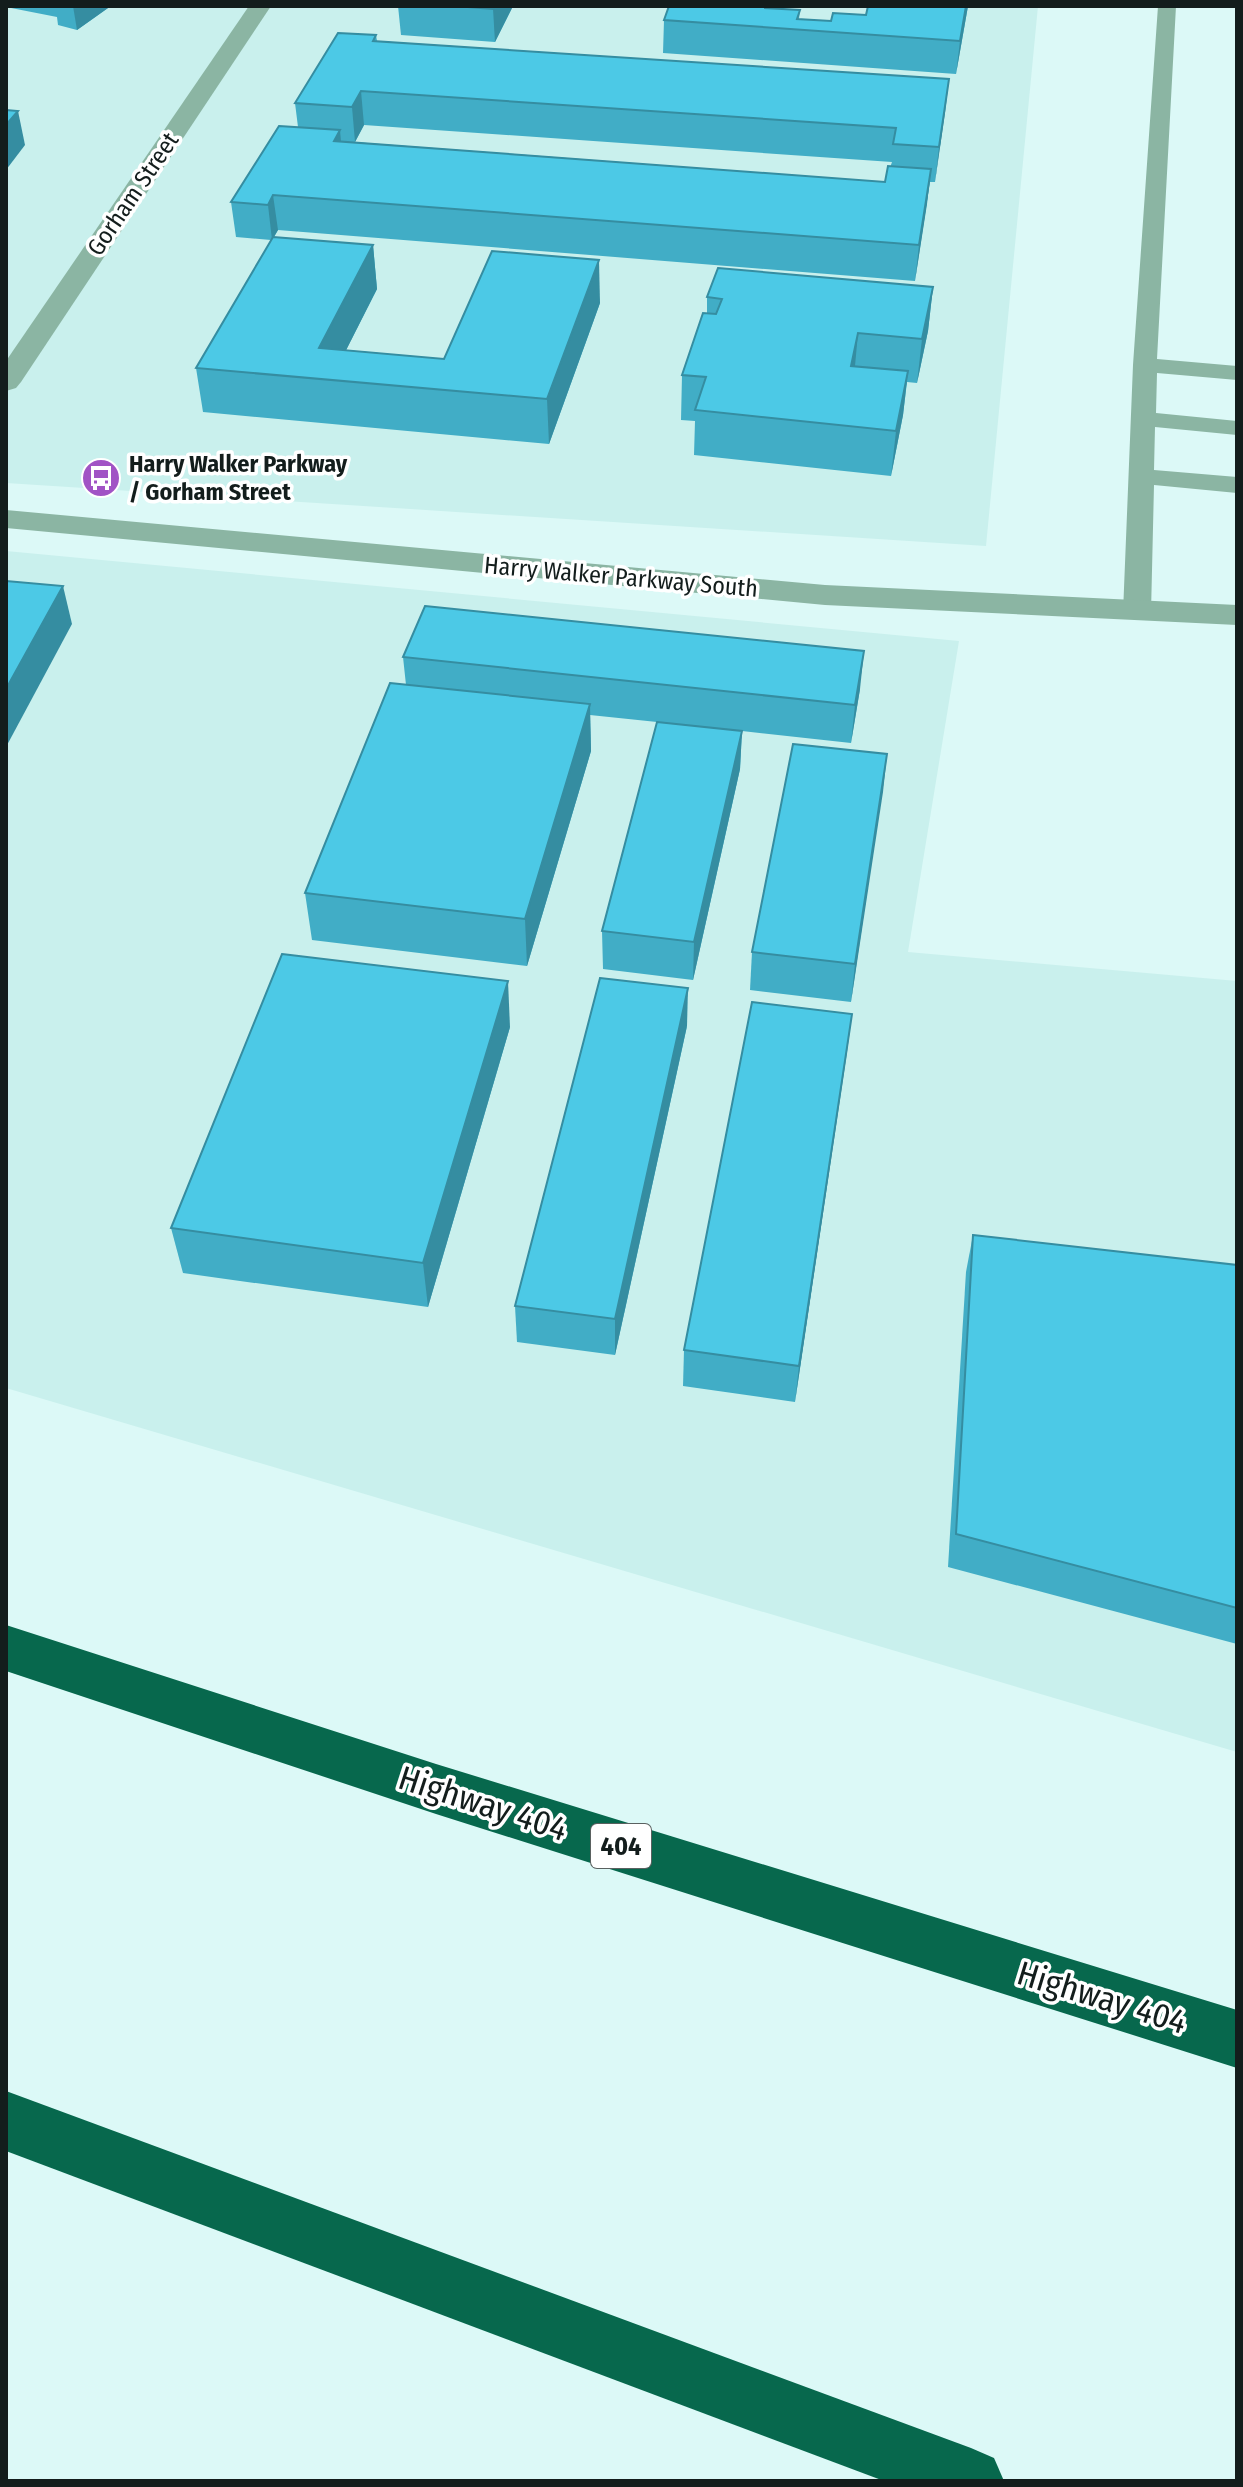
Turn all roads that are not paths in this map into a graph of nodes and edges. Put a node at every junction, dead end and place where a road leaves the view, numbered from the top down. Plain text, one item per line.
1 (260, 6) edge
2 (1167, 6) edge
3 (1145, 365) junction
4 (1237, 373) edge
5 (6, 382) edge
6 (1144, 419) junction
7 (1237, 428) edge
8 (1142, 476) junction
9 (1237, 485) edge
10 (6, 519) edge
11 (1137, 613) junction
12 (1237, 615) edge
13 (6, 1648) edge
14 (1237, 2039) edge
15 (6, 2121) edge
16 (971, 2481) edge

1 - 5 street, Gorham Street
2 - 3 lane
3 - 4 lane
3 - 6 lane
6 - 7 lane
6 - 8 lane
8 - 9 lane
8 - 11 lane
10 - 11 street, Harry Walker Parkway South
11 - 12 street, Harry Walker Parkway South
13 - 14 highway, Highway 404 / 404
15 - 16 highway

